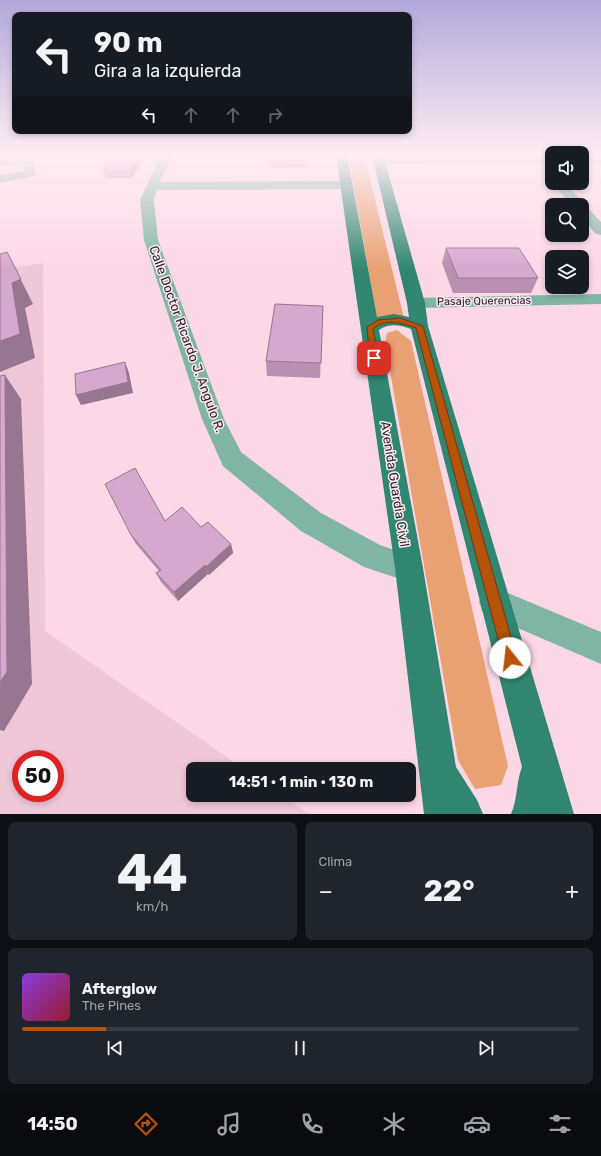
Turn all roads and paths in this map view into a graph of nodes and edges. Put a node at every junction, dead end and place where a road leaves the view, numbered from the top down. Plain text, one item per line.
1 (150, 193) edge
2 (347, 193) edge
3 (387, 193) edge
4 (589, 218) edge
5 (601, 231) edge
6 (601, 298) edge
7 (417, 314) junction
8 (370, 328) junction
9 (409, 568) junction
10 (494, 602) junction
11 (601, 648) edge
12 (534, 743) junction
13 (438, 769) junction
14 (444, 814) edge
15 (463, 814) edge
16 (531, 814) edge
17 (554, 814) edge

1 - 9 street, Calle Doctor Ricardo J. Angulo R.
2 - 8 main road, Avenida Guardia Civil
3 - 7 main road
4 - 5 street
6 - 7 street, Pasaje Querencias
7 - 8 main road
7 - 10 main road
8 - 9 main road, Avenida Guardia Civil
9 - 13 main road, Avenida Guardia Civil
10 - 11 street
10 - 12 main road
12 - 16 main road
12 - 17 main road
13 - 14 main road, Avenida Guardia Civil
13 - 15 main road

